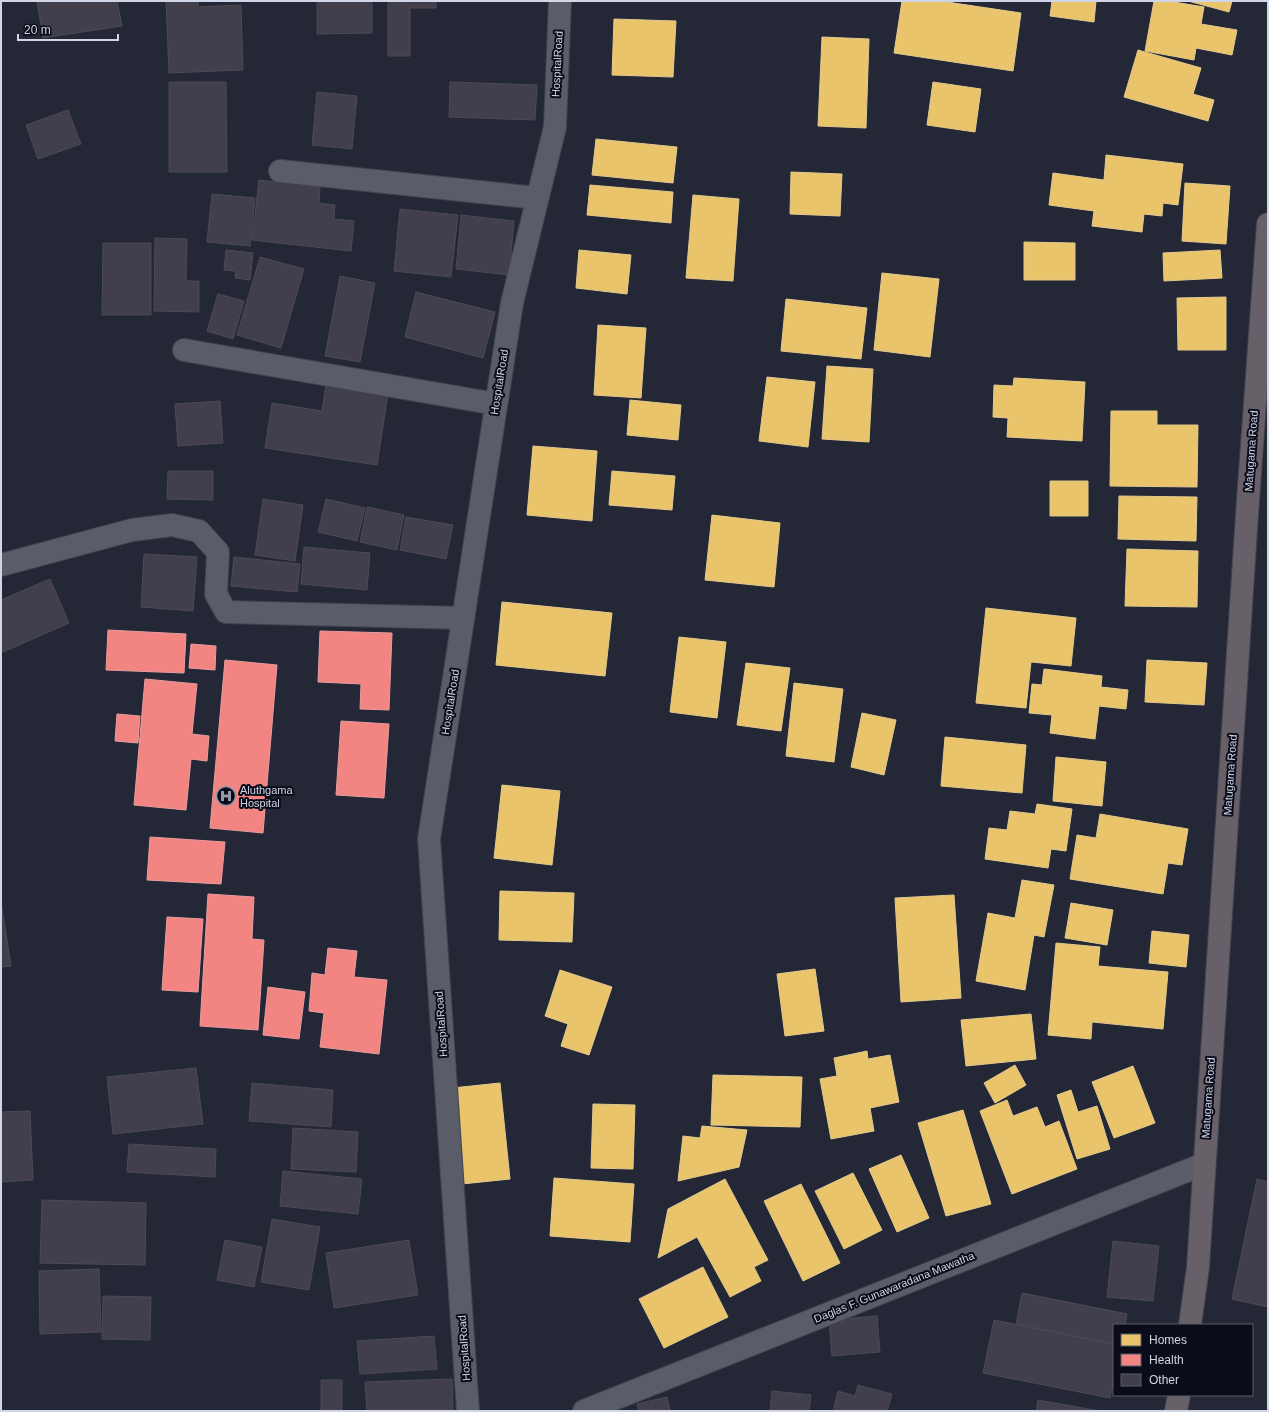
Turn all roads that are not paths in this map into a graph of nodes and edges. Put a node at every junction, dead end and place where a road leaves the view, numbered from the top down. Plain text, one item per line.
1 (560, 1) edge
2 (280, 171) dead end
3 (537, 198) junction
4 (1268, 224) edge
5 (184, 350) dead end
6 (496, 404) junction
7 (1, 565) edge
8 (463, 618) junction
9 (1204, 1164) junction
10 (1190, 1324) edge
11 (1179, 1396) edge
12 (468, 1411) edge
13 (584, 1411) edge
14 (1176, 1411) edge

1 - 3 street, HospitalRoad
2 - 3 street
3 - 6 street, HospitalRoad
4 - 9 main road, Matugama Road
5 - 6 street
6 - 8 street, HospitalRoad
7 - 8 street
8 - 12 street, HospitalRoad
9 - 10 main road, Matugama Road
9 - 13 street, Daglas F. Gunawaradana Mawatha
11 - 14 main road

